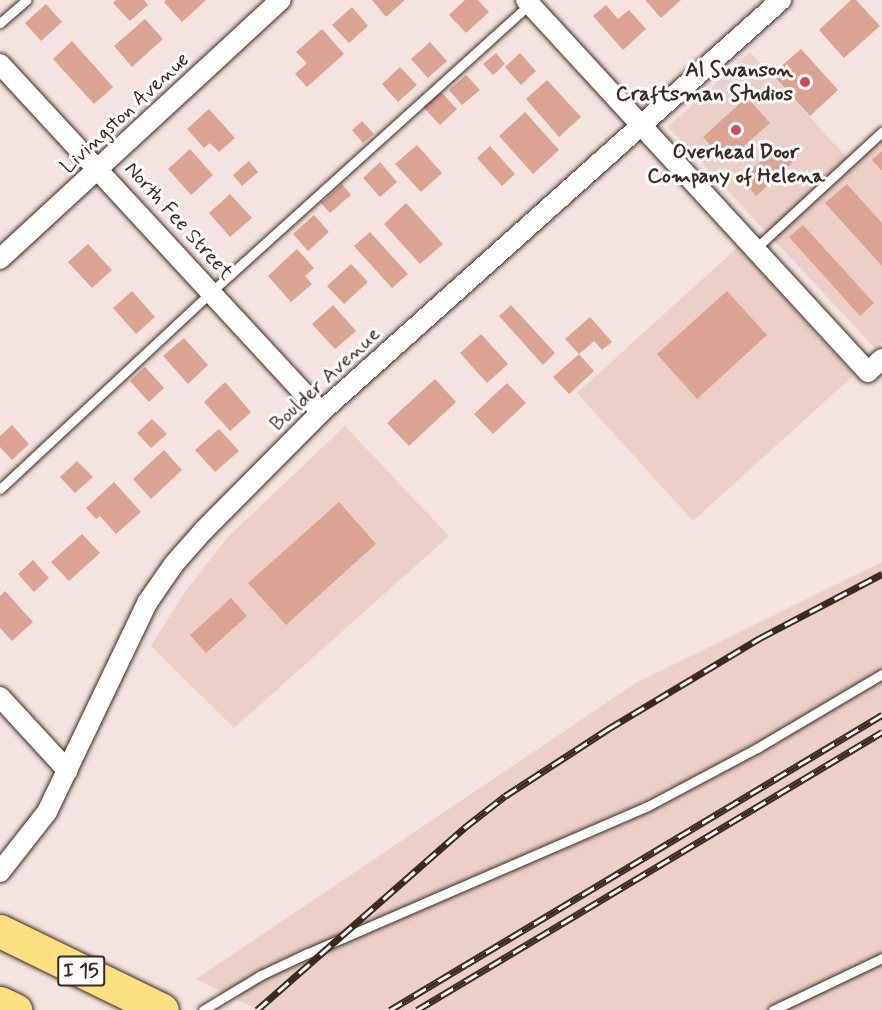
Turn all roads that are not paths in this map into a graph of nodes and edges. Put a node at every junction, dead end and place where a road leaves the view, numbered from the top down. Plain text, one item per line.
1 (26, 0) edge
2 (281, 0) edge
3 (780, 0) edge
4 (530, 1) edge
5 (0, 23) edge
6 (0, 64) edge
7 (642, 126) junction
8 (882, 132) edge
9 (99, 170) junction
10 (755, 249) junction
11 (0, 259) edge
12 (211, 292) junction
13 (875, 365) edge
14 (321, 412) junction
15 (0, 489) edge
16 (882, 674) edge
17 (0, 697) edge
18 (68, 771) junction
19 (0, 872) edge
20 (0, 931) edge
21 (882, 958) edge
22 (0, 1003) edge
23 (15, 1010) edge
24 (162, 1010) edge
25 (204, 1010) edge
26 (773, 1010) edge

1 - 5 lane
2 - 9 street, Livingston Avenue
3 - 7 street, Boulder Avenue
4 - 7 street
4 - 12 lane
6 - 9 street, North Fee Street
7 - 10 street
7 - 14 street, Boulder Avenue
8 - 10 lane
9 - 11 street, Livingston Avenue
9 - 12 street, North Fee Street
10 - 13 street
12 - 14 street, North Fee Street
12 - 15 lane
14 - 18 street, Boulder Avenue
16 - 25 lane
17 - 18 street
18 - 19 street, Boulder Avenue
20 - 24 highway, I 15
21 - 26 lane
22 - 23 highway

